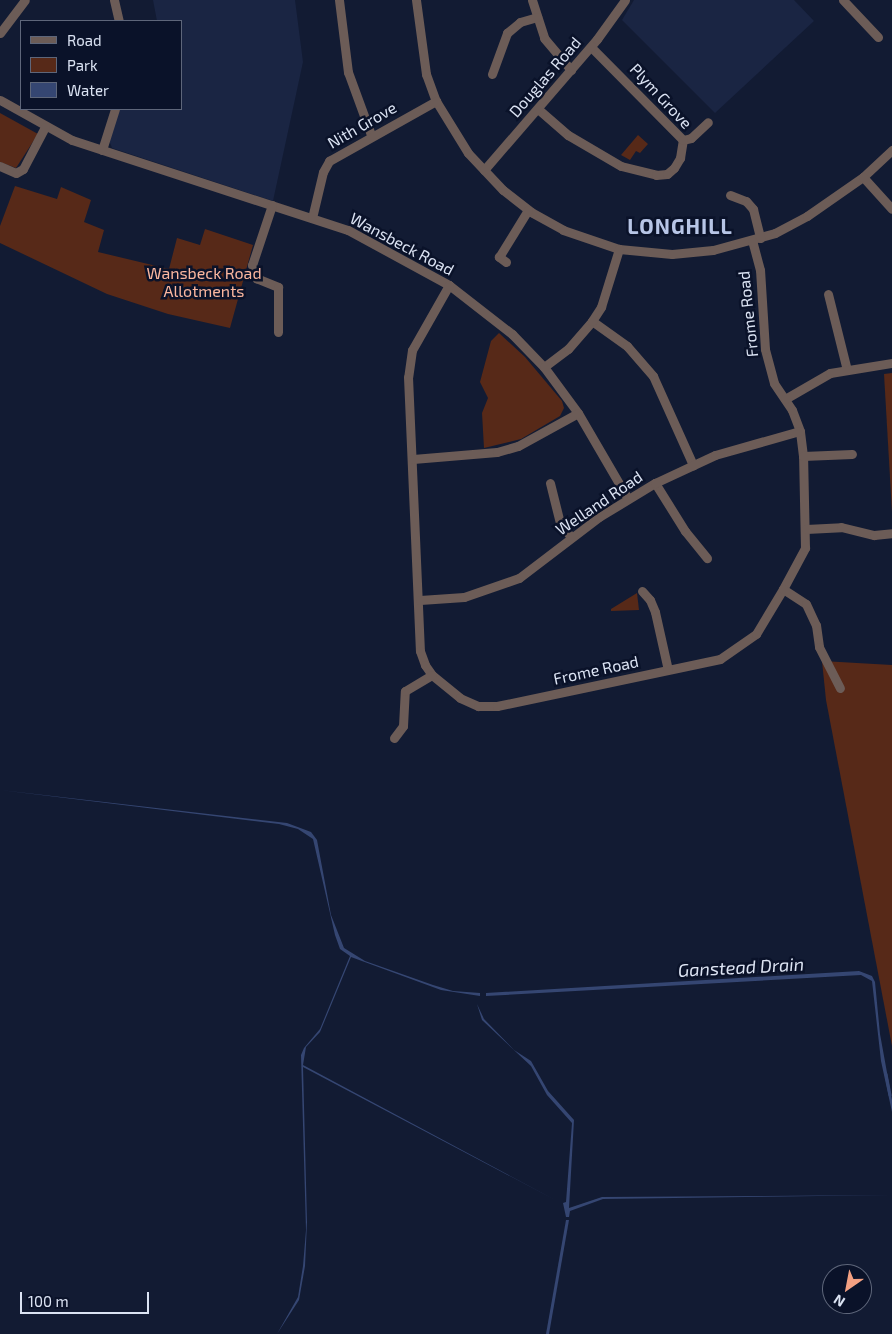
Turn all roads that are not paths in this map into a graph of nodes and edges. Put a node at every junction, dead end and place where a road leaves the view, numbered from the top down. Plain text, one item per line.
1 (26, 0) edge
2 (114, 0) edge
3 (339, 0) edge
4 (416, 0) edge
5 (532, 0) edge
6 (625, 0) edge
7 (844, 0) edge
8 (537, 17) junction
9 (119, 20) edge
10 (0, 32) edge
11 (878, 37) dead end
12 (591, 47) junction
13 (571, 70) junction
14 (492, 74) dead end
15 (0, 100) edge
16 (436, 100) junction
17 (538, 109) junction
18 (115, 110) edge
19 (708, 122) dead end
20 (45, 127) junction
21 (371, 135) junction
22 (684, 140) junction
23 (102, 150) junction
24 (892, 150) edge
25 (0, 166) edge
26 (484, 170) junction
27 (864, 177) junction
28 (730, 195) dead end
29 (272, 204) junction
30 (892, 209) edge
31 (528, 210) junction
32 (312, 218) junction
33 (756, 239) junction
34 (619, 249) junction
35 (506, 262) dead end
36 (449, 285) junction
37 (828, 294) dead end
38 (592, 321) junction
39 (278, 332) dead end
40 (892, 363) edge
41 (544, 366) junction
42 (847, 370) junction
43 (785, 398) junction
44 (578, 413) junction
45 (800, 431) junction
46 (852, 454) dead end
47 (803, 456) junction
48 (413, 459) junction
49 (693, 464) junction
50 (550, 483) dead end
51 (656, 483) junction
52 (628, 499) junction
53 (806, 529) junction
54 (892, 533) edge
55 (571, 537) junction
56 (707, 558) dead end
57 (783, 589) junction
58 (642, 591) dead end
59 (420, 600) junction
60 (668, 670) junction
61 (432, 675) junction
62 (840, 688) dead end
63 (394, 738) dead end

1 - 10 street
2 - 9 street
3 - 21 street
4 - 16 street
5 - 8 street
6 - 12 street, Douglas Road
7 - 11 street
8 - 13 street
8 - 14 street
12 - 13 street, Douglas Road
12 - 22 street, Plym Grove
13 - 17 street, Douglas Road
15 - 20 street, Wansbeck Road
16 - 21 street, Nith Grove
16 - 26 street
17 - 22 street, Plym Grove
17 - 26 street, Douglas Road
18 - 23 street
19 - 22 street
20 - 23 street, Wansbeck Road
20 - 25 street
21 - 32 street, Nith Grove
23 - 29 street, Wansbeck Road
24 - 27 street
26 - 31 street
27 - 30 street
27 - 33 street
28 - 33 street, Frome Road
29 - 32 street, Wansbeck Road
29 - 39 street
31 - 34 street
31 - 35 street
32 - 36 street, Wansbeck Road
33 - 34 street
33 - 43 street, Frome Road
34 - 38 street
36 - 41 street, Wansbeck Road
36 - 48 street, Frome Road
37 - 42 street
38 - 41 street
38 - 49 street
40 - 42 street
41 - 44 street, Wansbeck Road
42 - 43 street
43 - 45 street, Frome Road
44 - 48 street
44 - 52 street, Wansbeck Road
45 - 47 street, Frome Road
45 - 49 street, Welland Road
46 - 47 street
47 - 53 street, Frome Road
48 - 59 street, Frome Road
49 - 51 street, Welland Road
50 - 55 street
51 - 52 street, Welland Road
51 - 56 street
52 - 55 street, Welland Road
53 - 54 street
53 - 57 street, Frome Road
55 - 59 street, Welland Road
57 - 60 street, Frome Road
57 - 62 street
58 - 60 street
59 - 61 street, Frome Road
60 - 61 street, Frome Road
61 - 63 street

